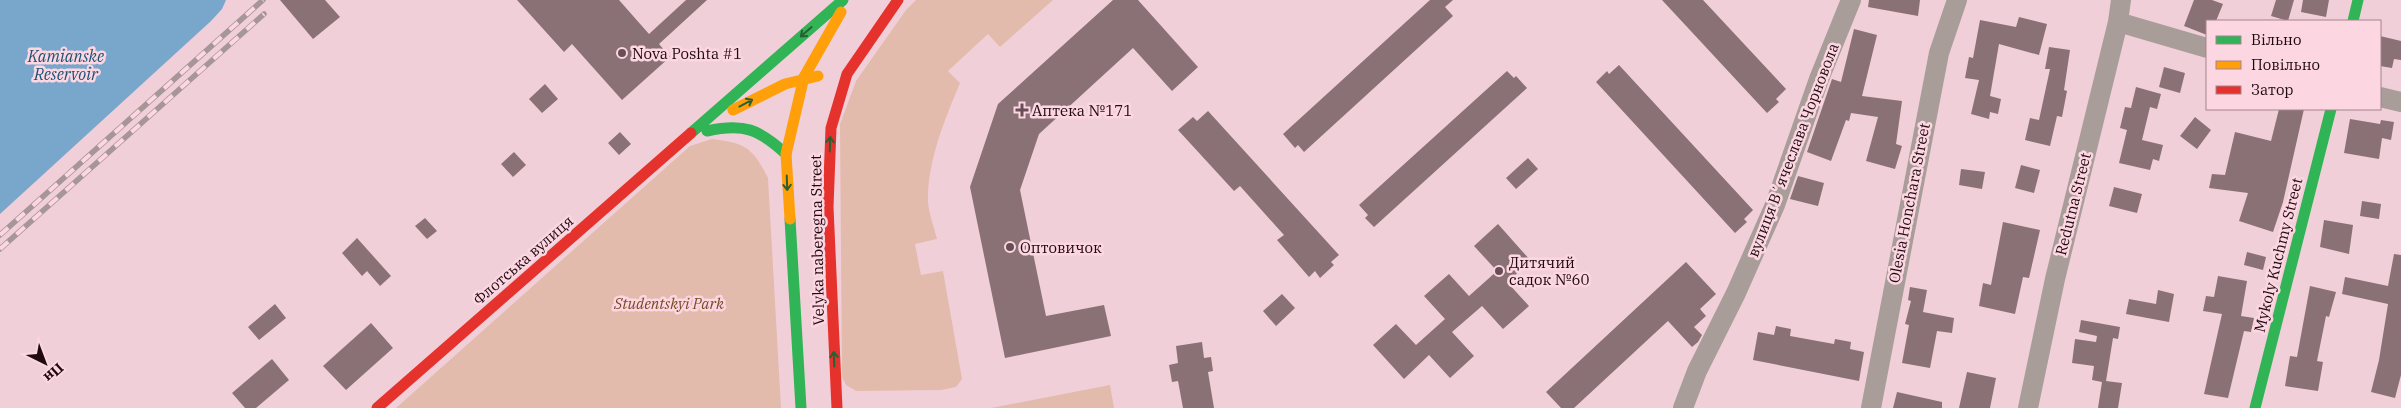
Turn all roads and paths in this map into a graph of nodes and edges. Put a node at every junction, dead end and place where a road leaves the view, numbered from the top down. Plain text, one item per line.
1 (843, 0) edge
2 (850, 0) edge
3 (898, 0) edge
4 (1851, 0) edge
5 (1957, 0) edge
6 (2121, 0) edge
7 (2358, 0) edge
8 (2353, 20) edge
9 (2118, 22) junction
10 (2206, 48) edge
11 (838, 75) junction
12 (804, 77) junction
13 (2381, 97) edge
14 (2401, 102) edge
15 (2330, 110) edge
16 (688, 135) junction
17 (786, 154) junction
18 (377, 408) edge
19 (801, 408) edge
20 (836, 408) edge
21 (1683, 408) edge
22 (1871, 408) edge
23 (2028, 408) edge
24 (2255, 408) edge

1 -> 16 street
2 - 12 street, Velyka naberegna Street
3 - 11 street, Velyka naberegna Street
4 - 21 street, вулиця Вʼячеслава Чорновола
5 - 22 street, Olesia Honchara Street
6 - 9 street, Redutna Street
7 - 8 street
9 - 10 street
9 - 23 street, Redutna Street
11 - 12 street
20 -> 11 street, Velyka naberegna Street
16 -> 12 street
12 - 17 street, Velyka naberegna Street
13 - 14 street
15 - 24 street, Mykoly Kuchmy Street
16 - 17 street
16 - 18 street, Флотська вулиця
17 -> 19 street, Velyka naberegna Street

